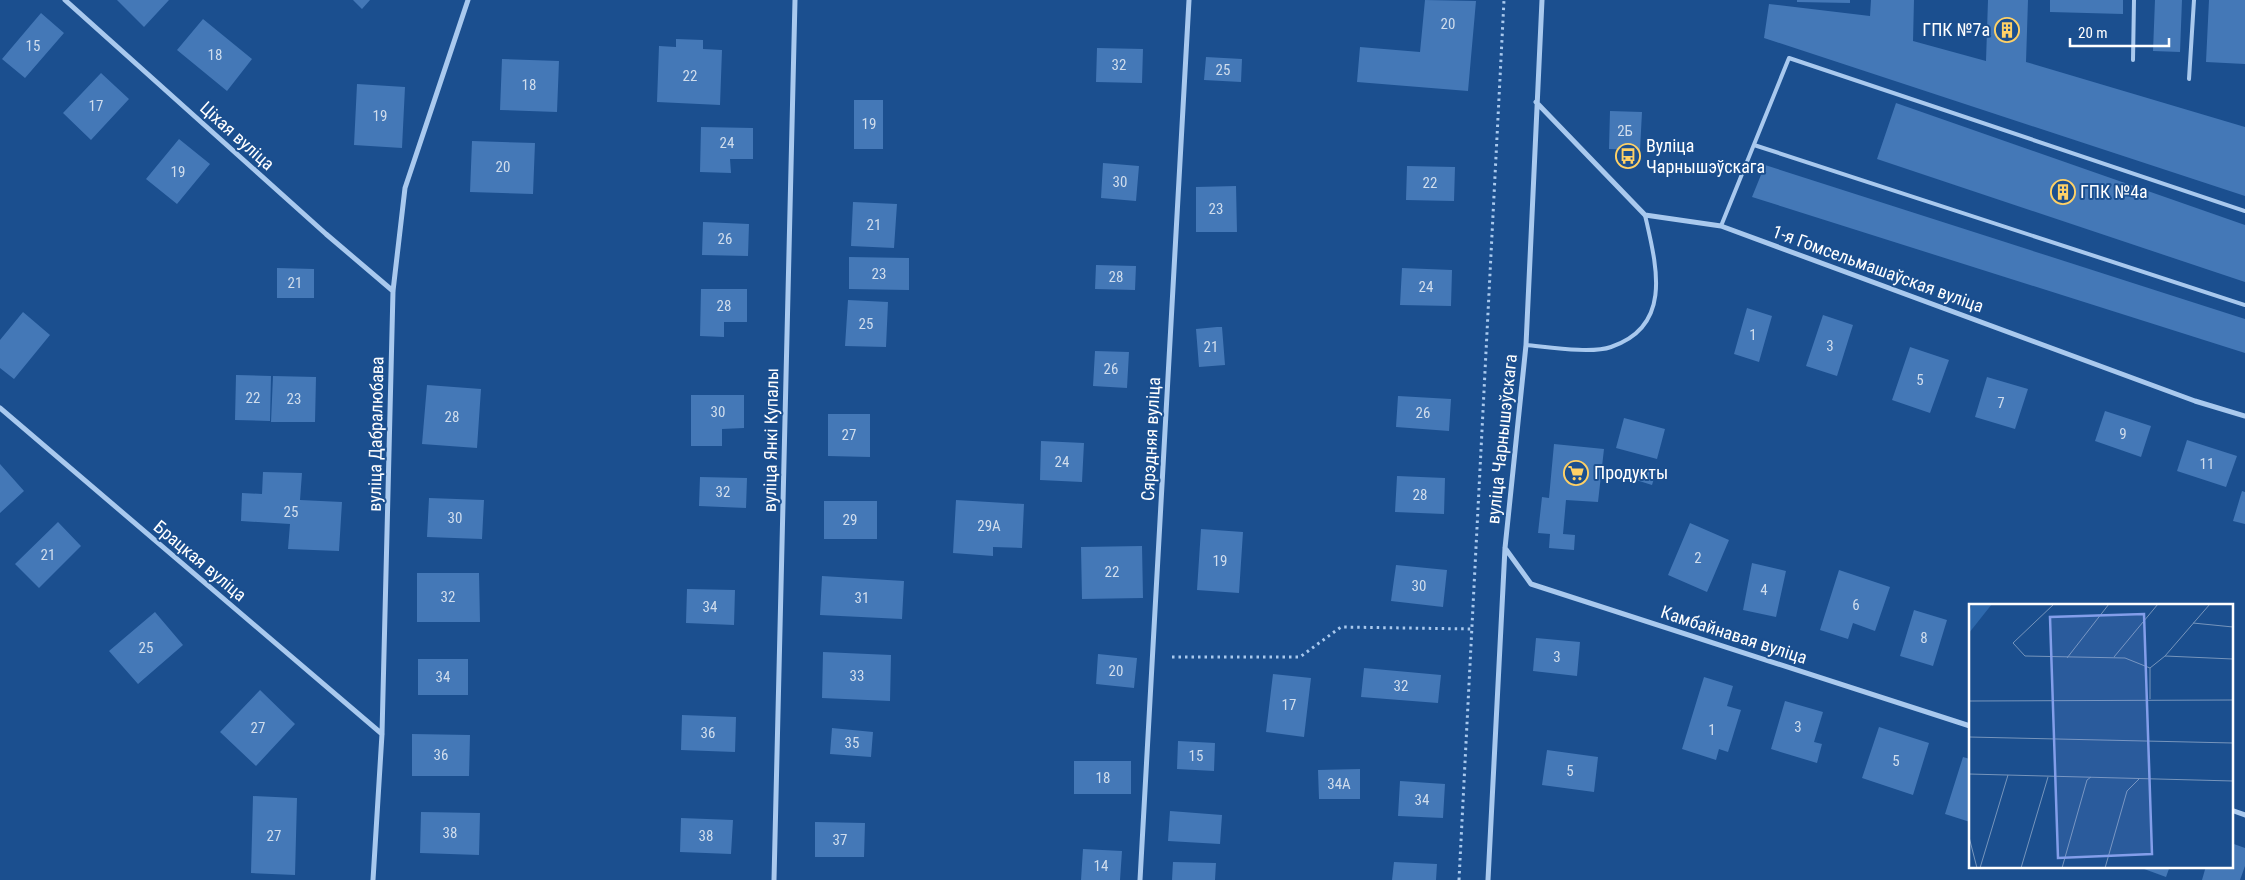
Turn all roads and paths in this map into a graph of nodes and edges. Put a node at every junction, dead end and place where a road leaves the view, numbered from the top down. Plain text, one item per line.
1 (65, 0) edge
2 (468, 0) edge
3 (795, 0) edge
4 (1189, 0) edge
5 (1504, 0) edge
6 (1542, 0) edge
7 (2134, 0) edge
8 (2194, 0) edge
9 (2133, 60) dead end
10 (2189, 79) dead end
11 (1536, 102) junction
12 (1754, 144) junction
13 (2245, 212) edge
14 (1645, 215) junction
15 (1721, 226) junction
16 (393, 291) junction
17 (2245, 304) edge
18 (1526, 345) junction
19 (0, 408) edge
20 (2245, 416) edge
21 (1505, 548) junction
22 (1472, 629) junction
23 (1152, 657) junction
24 (1969, 726) edge
25 (382, 734) junction
26 (2232, 810) edge
27 (2245, 815) edge
28 (373, 880) edge
29 (774, 880) edge
30 (1140, 880) edge
31 (1459, 880) edge
32 (1488, 880) edge

1 - 16 street, Ціхая вуліца
2 - 16 street, вуліца Дабралюбава
3 - 29 street, вуліца Янкі Купалы
4 - 23 street, Сярэдняя вуліца
5 - 22 path
6 - 11 street, вуліца Чарнышэўскага
7 - 9 lane
8 - 10 lane
11 - 14 street
11 - 18 street, вуліца Чарнышэўскага
12 - 13 lane
12 - 15 lane
12 - 17 lane
14 - 15 street, 1-я Гомсельмашаўская вуліца
14 - 18 lane
15 - 20 street, 1-я Гомсельмашаўская вуліца
16 - 25 street, вуліца Дабралюбава
18 - 21 street, вуліца Чарнышэўскага
19 - 25 street, Брацкая вуліца
21 - 24 street, Камбайнавая вуліца
21 - 32 street, вуліца Чарнышэўскага
22 - 23 path
22 - 31 path
23 - 30 street, Сярэдняя вуліца
25 - 28 street, вуліца Дабралюбава
26 - 27 street

